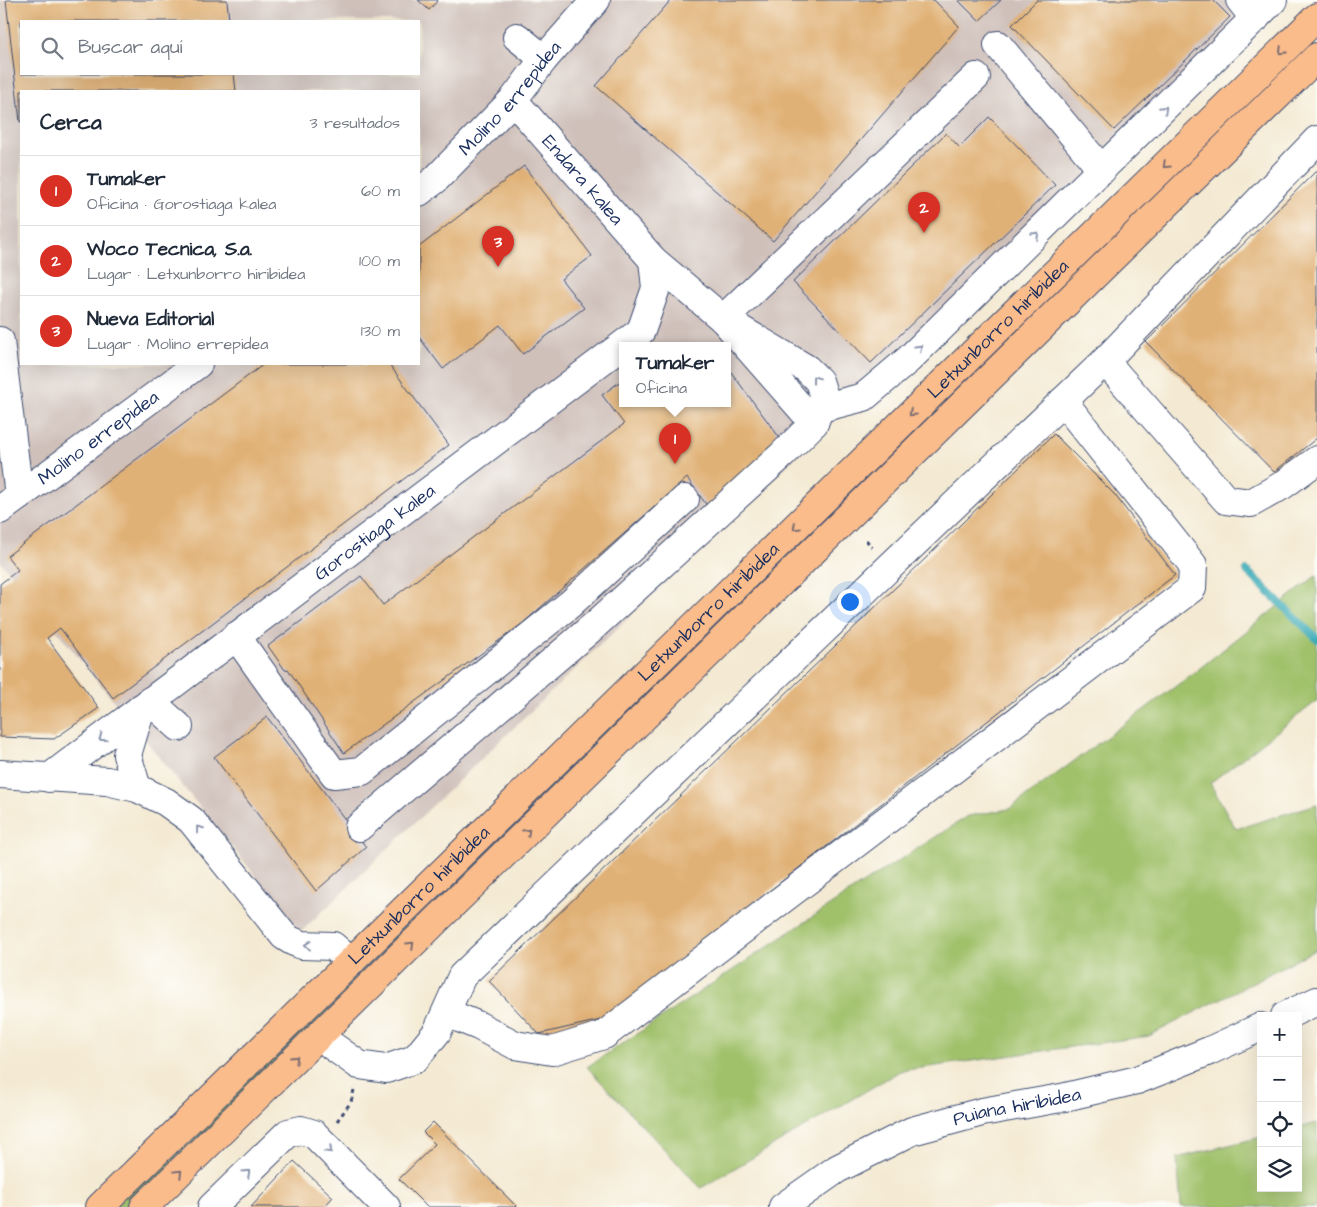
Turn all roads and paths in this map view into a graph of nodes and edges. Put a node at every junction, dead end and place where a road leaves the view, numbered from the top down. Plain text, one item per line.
1 (596, 0) edge
2 (1273, 0) edge
3 (1248, 10) edge
4 (1317, 17) edge
5 (517, 37) dead end
6 (998, 45) dead end
7 (1317, 57) edge
8 (544, 58) junction
9 (976, 78) dead end
10 (513, 100) junction
11 (1317, 140) edge
12 (1102, 170) junction
13 (420, 191) edge
14 (653, 260) junction
15 (723, 319) junction
16 (0, 341) edge
17 (626, 342) edge
18 (619, 348) edge
19 (1105, 361) junction
20 (190, 366) edge
21 (1063, 402) junction
22 (818, 416) junction
23 (1317, 460) edge
24 (685, 499) dead end
25 (9, 503) edge
26 (866, 540) dead end
27 (872, 548) dead end
28 (236, 636) junction
29 (146, 705) junction
30 (179, 727) dead end
31 (0, 774) edge
32 (49, 778) junction
33 (137, 788) junction
34 (359, 827) dead end
35 (351, 962) junction
36 (1317, 1001) edge
37 (1294, 1012) edge
38 (447, 1013) junction
39 (1257, 1029) edge
40 (320, 1035) junction
41 (360, 1065) junction
42 (321, 1142) junction
43 (100, 1207) edge
44 (144, 1207) edge
45 (212, 1207) edge
46 (386, 1207) edge
47 (783, 1207) edge

1 - 8 street, Molino errepidea
2 - 3 street
12 -> 3 street
4 -> 35 main road, Letxunborro hiribidea
5 - 8 street
6 - 12 street
40 -> 7 main road, Letxunborro hiribidea
8 - 10 street, Molino errepidea
9 - 15 street
10 - 13 street, Molino errepidea
10 - 14 street, Endara kalea
11 - 19 street
22 -> 12 street
14 - 15 street, Endara kalea
14 - 17 street, Gorostiaga kalea
15 - 22 street, Endara kalea
16 - 25 street
18 - 28 street, Gorostiaga kalea
19 - 21 street
19 - 23 street
20 - 25 street, Molino errepidea
21 - 38 street
21 - 38 street
22 - 34 street
24 - 28 street
26 - 27 path
28 - 29 street, Gorostiaga kalea
29 - 30 street
29 -> 32 street, Gorostiaga kalea
29 - 33 street
31 - 32 street
32 - 33 street
35 -> 33 street
35 - 43 main road, Letxunborro hiribidea
36 - 37 street
38 - 41 street
39 - 47 street, Puiana hiribidea
40 - 41 street
44 -> 40 main road, Letxunborro hiribidea
41 - 42 path
45 -> 42 street
42 -> 46 street

